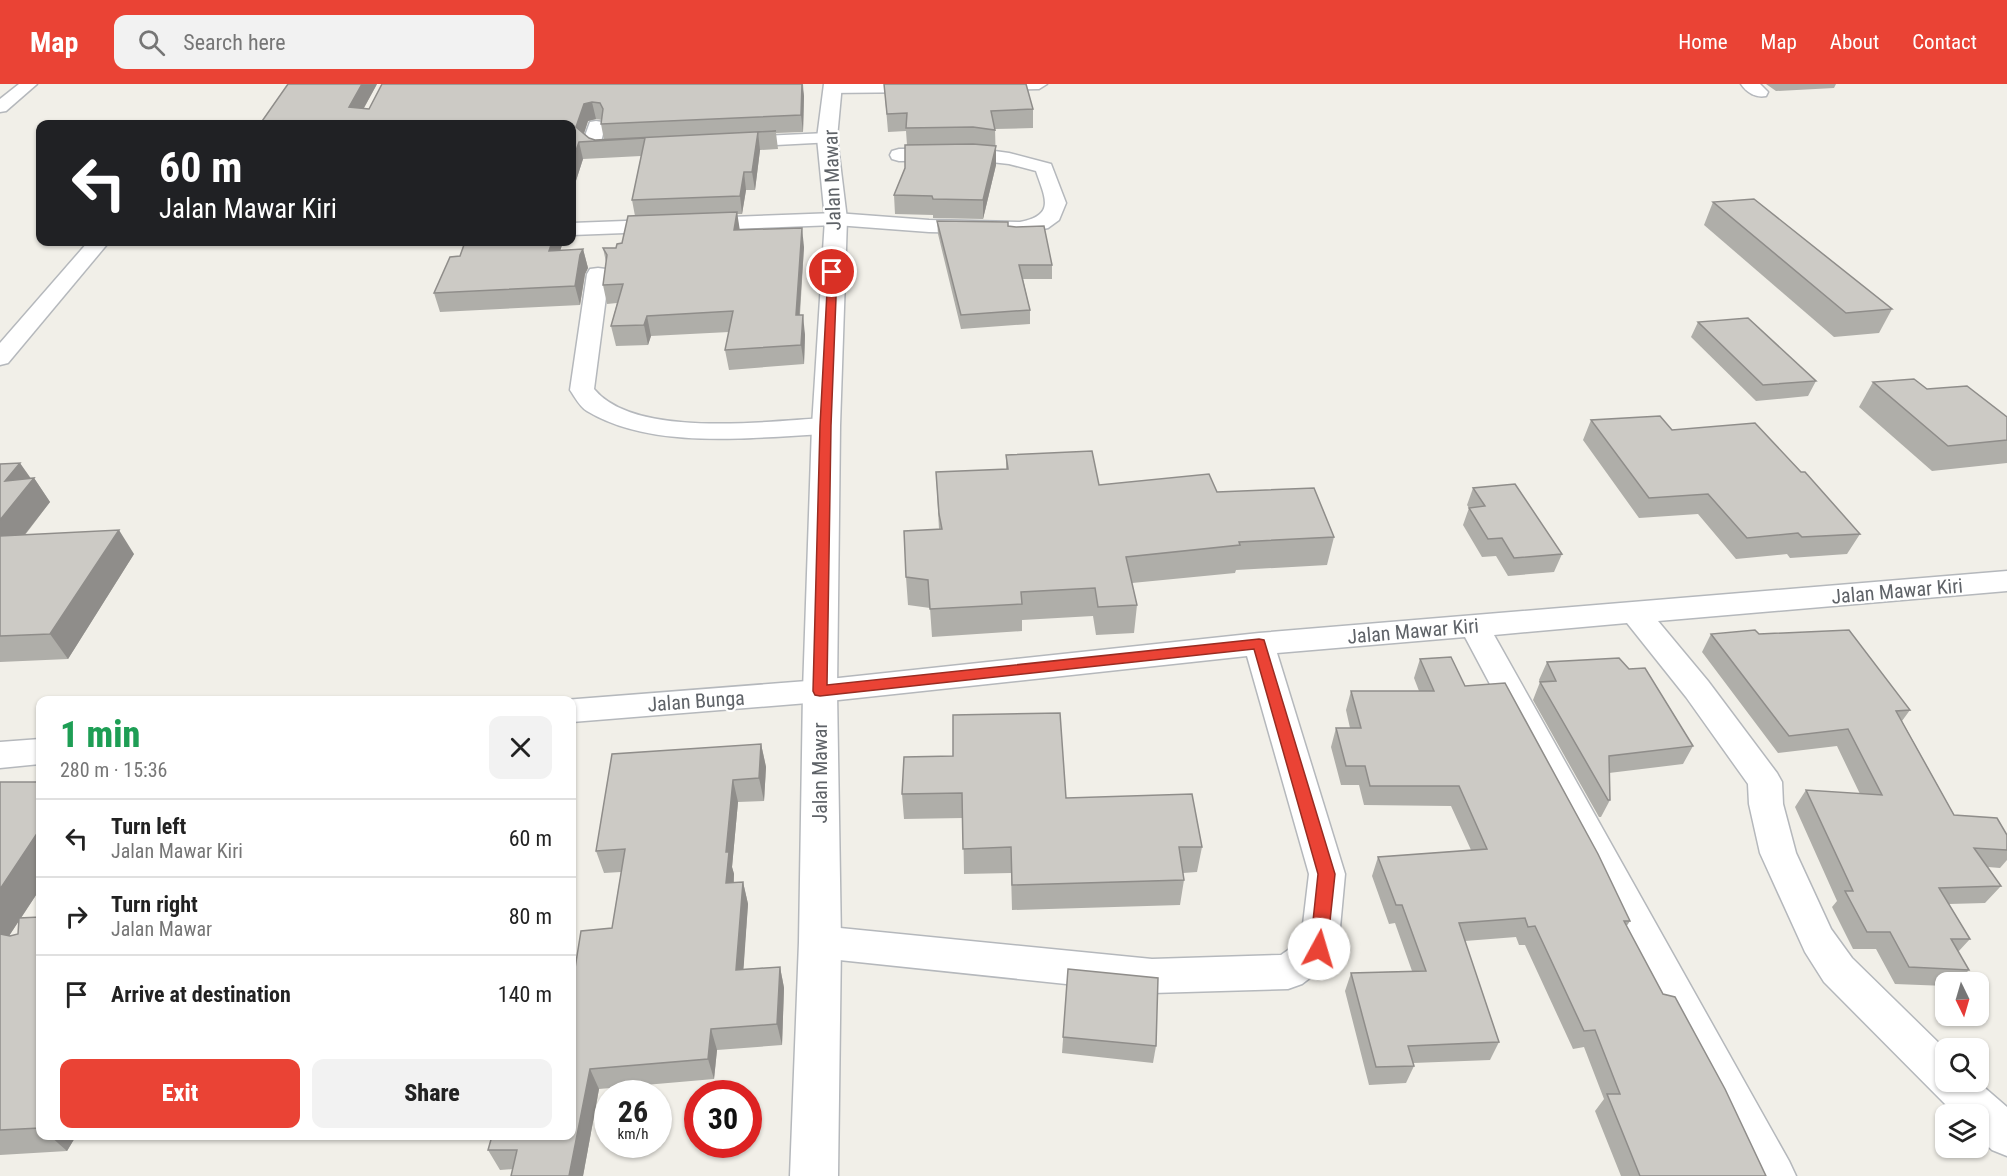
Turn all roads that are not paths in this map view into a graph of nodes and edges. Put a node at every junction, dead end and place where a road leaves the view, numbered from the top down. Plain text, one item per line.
1 (29, 84) edge
2 (1039, 84) edge
3 (947, 86) edge
4 (970, 86) edge
5 (833, 87) edge
6 (0, 107) edge
7 (596, 126) edge
8 (827, 138) junction
9 (720, 143) edge
10 (641, 147) edge
11 (899, 155) dead end
12 (836, 219) junction
13 (576, 229) edge
14 (96, 246) edge
15 (598, 274) dead end
16 (0, 358) edge
17 (826, 426) junction
18 (2007, 581) edge
19 (1634, 612) junction
20 (1474, 625) junction
21 (1259, 644) junction
22 (820, 691) junction
23 (576, 710) edge
24 (36, 752) edge
25 (0, 755) edge
26 (820, 942) junction
27 (1935, 1067) edge
28 (1961, 1092) edge
29 (2007, 1135) edge
30 (814, 1176) edge
31 (1774, 1176) edge

1 - 6 street
2 - 4 street
3 - 5 street
5 - 8 street, Jalan Mawar
7 - 10 street
8 - 9 street
8 - 12 street, Jalan Mawar
11 - 12 street
12 - 13 street
12 - 17 street, Jalan Mawar
14 - 16 street
15 - 17 street
17 - 22 street, Jalan Mawar
18 - 19 street, Jalan Mawar Kiri
19 - 20 street, Jalan Mawar Kiri
19 - 27 street
20 - 21 street, Jalan Mawar Kiri
20 - 31 street
21 - 22 street, Jalan Mawar Kiri
21 - 26 street
22 - 23 street, Jalan Bunga
22 - 26 street, Jalan Mawar
24 - 25 street
26 - 30 street, Jalan Mawar
28 - 29 street

